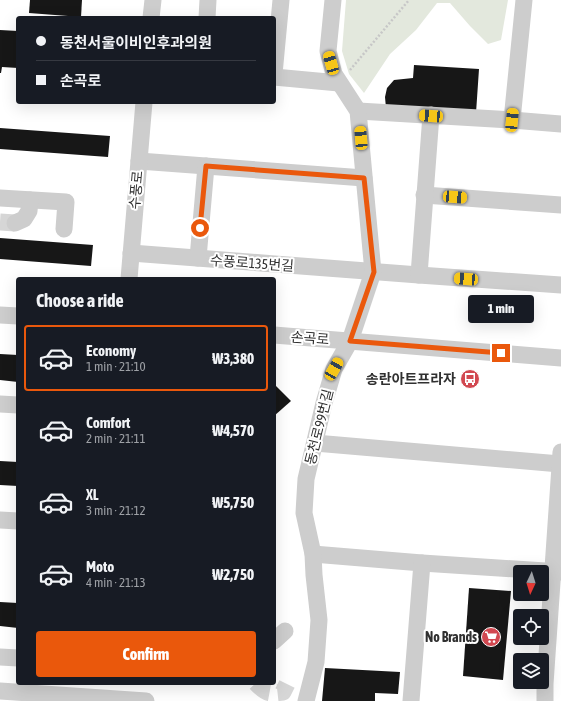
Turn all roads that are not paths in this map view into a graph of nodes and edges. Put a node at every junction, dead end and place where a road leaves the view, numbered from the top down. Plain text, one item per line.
1 (153, 0) edge
2 (208, 0) edge
3 (281, 0) edge
4 (333, 0) edge
5 (524, 0) edge
6 (151, 16) edge
7 (207, 16) edge
8 (276, 53) edge
9 (276, 77) edge
10 (339, 83) junction
11 (144, 104) edge
12 (358, 111) junction
13 (431, 116) junction
14 (512, 120) junction
15 (561, 124) edge
16 (139, 161) junction
17 (206, 166) junction
18 (364, 178) junction
19 (424, 195) junction
20 (0, 198) edge
21 (30, 200) junction
22 (561, 205) edge
23 (14, 223) tunnel mouth
24 (64, 229) dead end
25 (131, 253) junction
26 (198, 258) junction
27 (374, 272) junction
28 (419, 275) junction
29 (129, 277) edge
30 (561, 285) edge
31 (0, 315) edge
32 (16, 316) edge
33 (276, 335) edge
34 (350, 341) junction
35 (561, 358) edge
36 (0, 404) edge
37 (16, 405) edge
38 (315, 443) junction
39 (561, 458) edge
40 (560, 482) edge
41 (0, 520) edge
42 (16, 521) edge
43 (313, 554) junction
44 (422, 563) junction
45 (557, 571) edge
46 (0, 657) edge
47 (16, 658) edge
48 (85, 690) edge
49 (0, 691) edge
50 (146, 701) edge
51 (306, 701) edge
52 (411, 701) edge
53 (545, 701) edge

1 - 6 street
2 - 7 street
3 - 8 street
4 - 10 street, 동천로99번길
5 - 14 street
9 - 10 street
10 - 12 street, 동천로99번길
11 - 16 street, 수풍로
12 - 13 street
12 - 18 street, 동천로99번길
13 - 14 street
13 - 19 street
14 - 15 street
16 - 17 street
16 - 25 street, 수풍로
17 - 18 street
17 - 26 street
18 - 27 street, 동천로99번길
19 - 22 street
19 - 28 street
20 - 21 street
21 - 23 street
21 - 24 street
25 - 26 street, 수풍로135번길
25 - 29 street, 수풍로
26 - 27 street, 수풍로135번길
27 - 28 street, 수풍로135번길
27 - 34 street, 동천로99번길
28 - 30 street, 수풍로135번길
31 - 32 street
33 - 34 street, 손곡로
34 - 35 street, 손곡로
34 - 38 street, 동천로99번길
36 - 37 street
38 - 39 street
38 - 43 street, 동천로99번길
39 - 40 street
40 - 45 street
41 - 42 street
43 - 44 street
43 - 51 street, 동천로99번길
44 - 45 street
44 - 52 street
45 - 53 street
46 - 47 street
48 - 49 street
48 - 50 street

